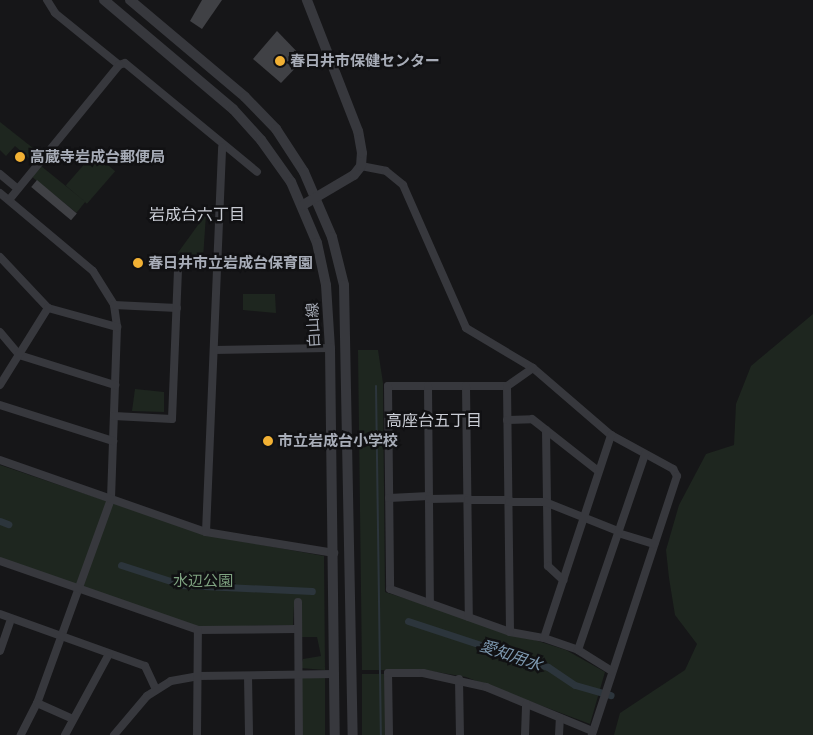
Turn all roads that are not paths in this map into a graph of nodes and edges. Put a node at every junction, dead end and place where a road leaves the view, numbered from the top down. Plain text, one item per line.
1 (46, 0) edge
2 (104, 0) edge
3 (130, 0) edge
4 (307, 0) edge
5 (119, 65) junction
6 (222, 147) junction
7 (361, 166) junction
8 (257, 172) dead end
9 (0, 174) edge
10 (18, 189) junction
11 (3, 198) edge
12 (318, 198) junction
13 (303, 205) junction
14 (0, 257) edge
15 (178, 270) dead end
16 (114, 305) junction
17 (48, 308) junction
18 (177, 308) junction
19 (117, 327) junction
20 (0, 332) edge
21 (330, 348) junction
22 (214, 350) junction
23 (19, 355) junction
24 (534, 368) junction
25 (0, 385) edge
26 (115, 385) junction
27 (428, 386) junction
28 (466, 386) junction
29 (507, 386) junction
30 (0, 405) edge
31 (114, 416) junction
32 (507, 420) junction
33 (546, 430) junction
34 (611, 435) junction
35 (113, 441) junction
36 (645, 454) junction
37 (0, 460) edge
38 (598, 471) junction
39 (389, 498) junction
40 (429, 498) junction
41 (111, 499) junction
42 (468, 499) junction
43 (509, 501) junction
44 (545, 502) junction
45 (583, 517) junction
46 (206, 532) junction
47 (618, 532) junction
48 (654, 544) junction
49 (334, 553) junction
50 (0, 561) edge
51 (563, 580) junction
52 (79, 589) junction
53 (298, 602) dead end
54 (430, 603) junction
55 (0, 614) edge
56 (469, 617) junction
57 (11, 619) junction
58 (198, 630) junction
59 (296, 630) junction
60 (510, 632) junction
61 (62, 637) junction
62 (544, 638) junction
63 (578, 650) junction
64 (0, 651) edge
65 (109, 654) junction
66 (612, 671) junction
67 (298, 674) junction
68 (334, 674) junction
69 (198, 676) junction
70 (248, 676) junction
71 (459, 679) junction
72 (156, 690) junction
73 (37, 703) junction
74 (526, 704) junction
75 (560, 718) junction
76 (74, 719) junction
77 (592, 733) edge
78 (21, 735) edge
79 (64, 735) edge
80 (114, 735) edge
81 (198, 735) edge
82 (249, 735) edge
83 (299, 735) edge
84 (335, 735) edge
85 (354, 735) edge
86 (389, 735) edge
87 (460, 735) edge
88 (525, 735) edge
89 (559, 735) edge

1 - 5 street
2 - 13 street, 白山線
3 - 12 street
4 - 7 street
5 - 6 street
5 - 10 street
6 - 8 street
6 - 22 street
7 - 12 street
7 - 24 street
9 - 10 street
10 - 11 street
11 - 16 street
12 - 13 street
12 - 85 street
13 - 21 street, 白山線
14 - 17 street
15 - 18 street
16 - 18 street
16 - 19 street
17 - 19 street
17 - 23 street
18 - 31 street
19 - 26 street
20 - 23 street
21 - 22 street
21 - 49 street, 白山線
22 - 46 street
23 - 25 street
23 - 26 street
24 - 29 street
24 - 34 street
26 - 31 street
27 - 28 street
27 - 39 street
27 - 40 street
28 - 29 street
28 - 42 street
29 - 32 street
30 - 35 street
31 - 35 street
32 - 33 street
32 - 43 street
33 - 38 street
33 - 44 street
34 - 36 street
34 - 38 street
35 - 41 street
36 - 47 street
36 - 48 street
37 - 41 street
38 - 45 street
39 - 40 street
39 - 54 street
40 - 42 street
40 - 54 street
41 - 46 street
41 - 52 street
42 - 43 street
42 - 56 street
43 - 44 street
43 - 60 street
44 - 45 street
44 - 51 street
45 - 47 street
45 - 51 street
46 - 49 street
47 - 48 street
47 - 63 street
48 - 66 street
49 - 68 street, 白山線
50 - 52 street
51 - 62 street
52 - 58 street
52 - 61 street
53 - 59 street
54 - 56 street
55 - 57 street
56 - 60 street
57 - 61 street
57 - 64 street
58 - 59 street
58 - 69 street
59 - 67 street
60 - 62 street
61 - 65 street
61 - 73 street
62 - 63 street
63 - 66 street
65 - 72 street
65 - 76 street
66 - 77 street
67 - 68 street
67 - 70 street
67 - 83 street
68 - 84 street, 白山線
69 - 70 street
69 - 72 street
69 - 81 street
70 - 82 street
71 - 74 street
71 - 86 street
71 - 87 street
72 - 80 street
73 - 76 street
73 - 78 street
74 - 75 street
74 - 88 street
75 - 77 street
75 - 89 street
76 - 79 street

